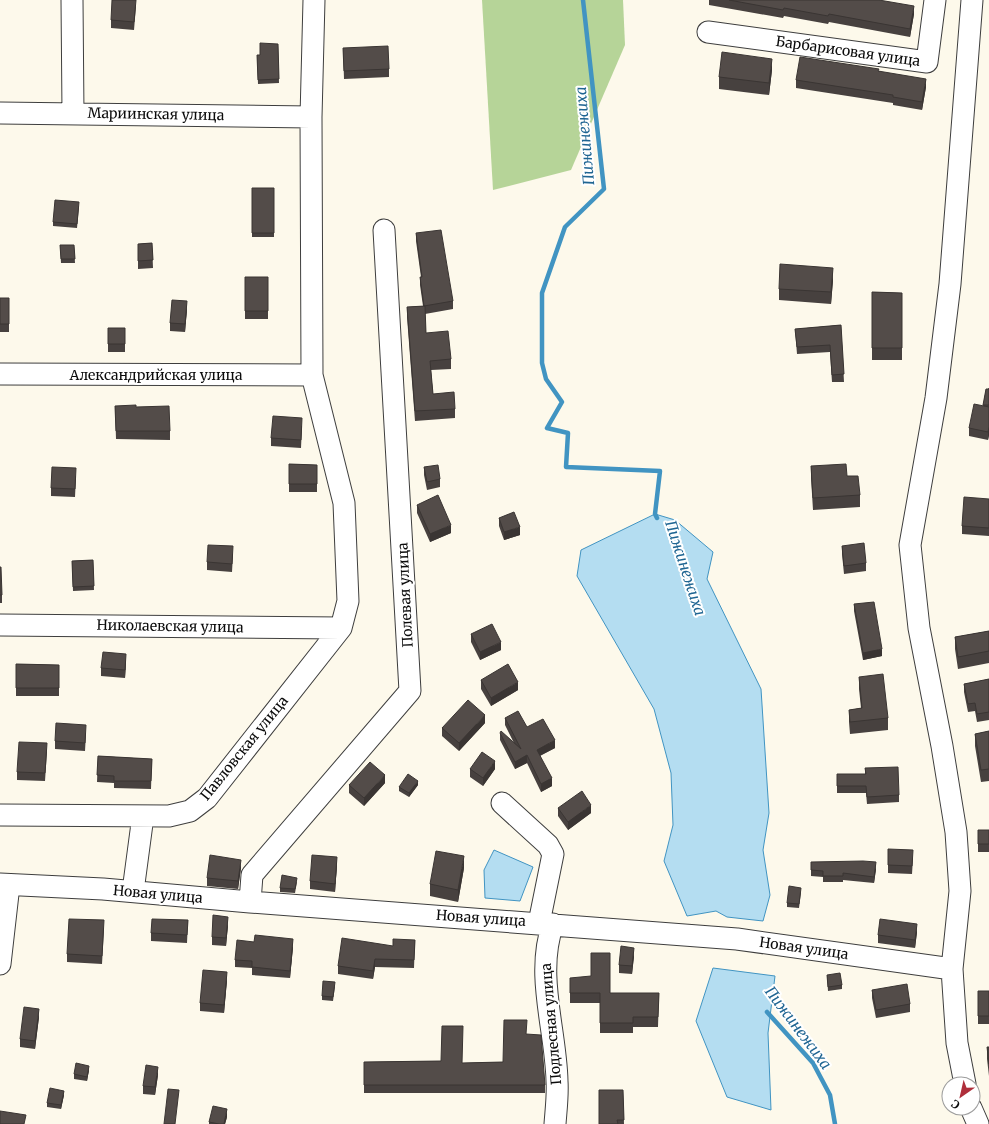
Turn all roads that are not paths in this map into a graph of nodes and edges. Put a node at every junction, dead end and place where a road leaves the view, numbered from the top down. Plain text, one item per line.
1 (72, 0) edge
2 (314, 0) edge
3 (935, 0) edge
4 (972, 0) edge
5 (708, 32) dead end
6 (0, 113) edge
7 (73, 113) junction
8 (311, 117) junction
9 (384, 230) dead end
10 (0, 374) edge
11 (312, 375) junction
12 (0, 625) edge
13 (341, 628) junction
14 (502, 803) dead end
15 (0, 815) edge
16 (143, 816) junction
17 (4, 885) edge
18 (133, 891) junction
19 (250, 902) junction
20 (546, 923) junction
21 (0, 964) edge
22 (952, 969) junction
23 (963, 1076) edge
24 (555, 1124) edge

1 - 7 street
2 - 8 street
3 - 5 street, Барбарисовая улица
4 - 22 street
6 - 7 street, Мариинская улица
7 - 8 street, Мариинская улица
8 - 11 street
9 - 19 street, Полевая улица
10 - 11 street, Александрийская улица
11 - 13 street
12 - 13 street, Николаевская улица
13 - 16 street, Павловская улица
14 - 20 street, Подлесная улица
15 - 16 street, Павловская улица
16 - 18 street
17 - 18 street, Новая улица
17 - 21 street
18 - 19 street, Новая улица
19 - 20 street, Новая улица
20 - 22 street, Новая улица
20 - 24 street, Подлесная улица
22 - 23 street

